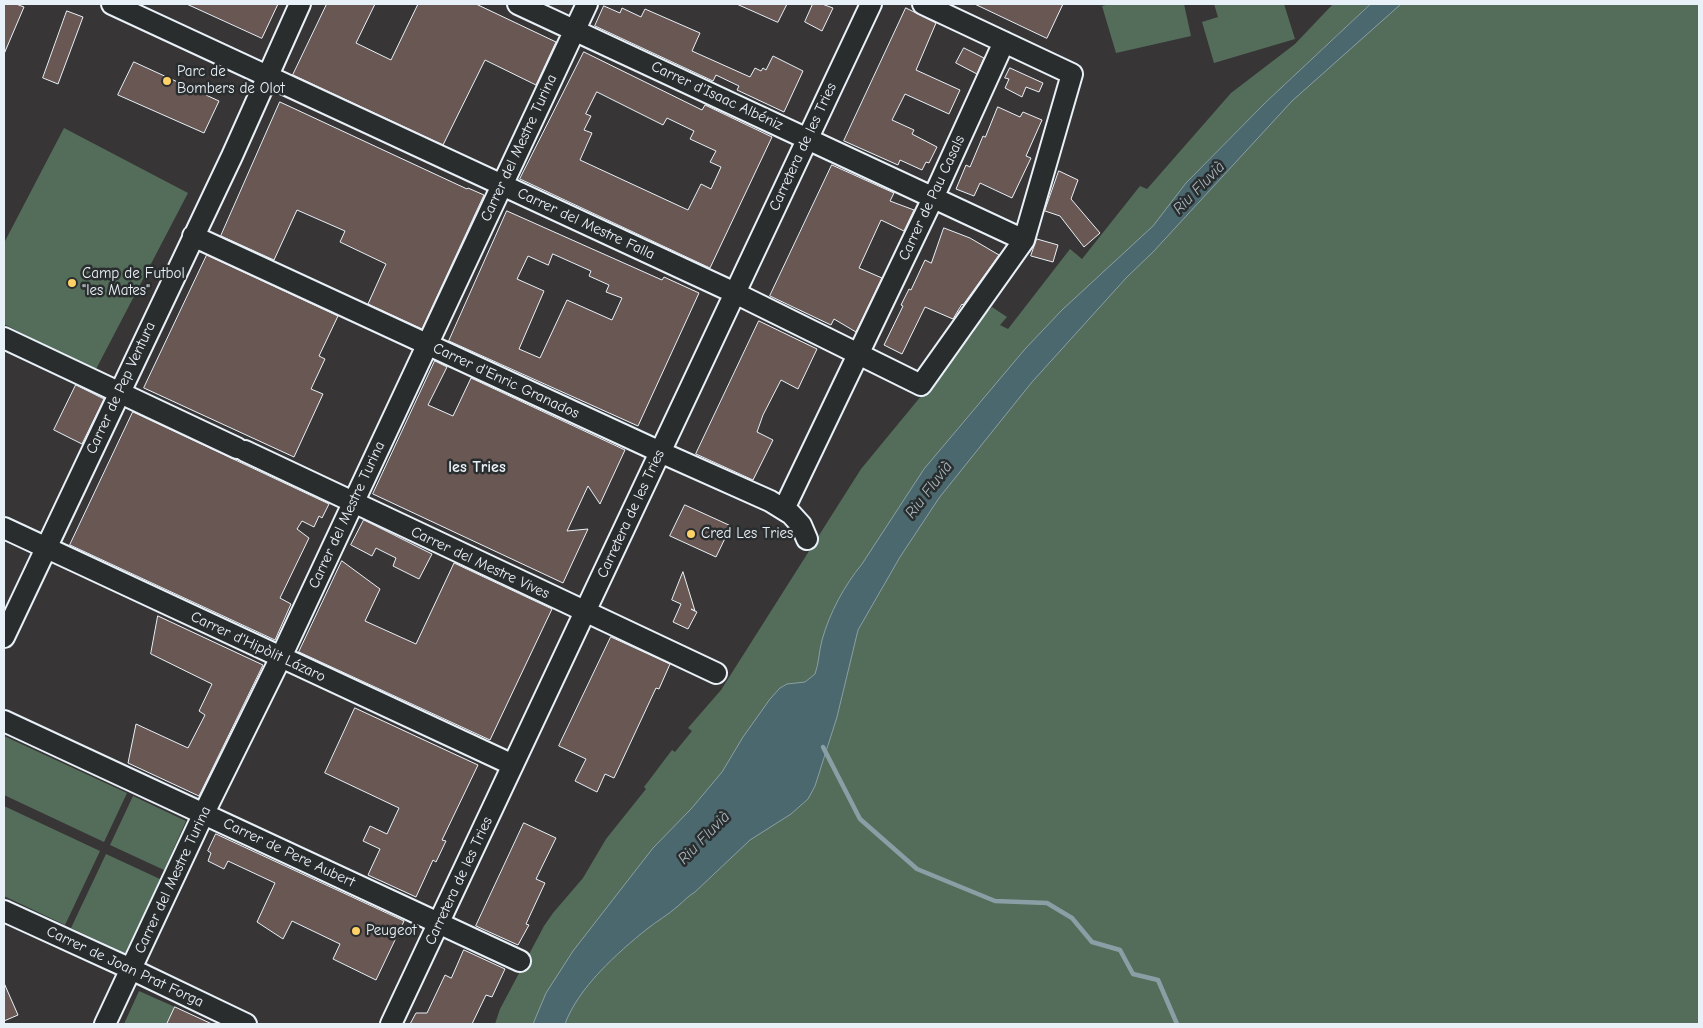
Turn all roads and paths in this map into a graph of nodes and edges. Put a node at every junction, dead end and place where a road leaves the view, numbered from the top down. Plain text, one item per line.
1 (112, 4) edge
2 (300, 4) edge
3 (518, 4) edge
4 (587, 4) edge
5 (871, 4) edge
6 (923, 4) edge
7 (575, 30) junction
8 (1004, 42) junction
9 (266, 75) junction
10 (807, 139) junction
11 (502, 185) junction
12 (933, 198) junction
13 (194, 236) junction
14 (1024, 240) junction
15 (735, 293) junction
16 (4, 338) edge
17 (427, 344) junction
18 (858, 354) junction
19 (119, 393) junction
20 (660, 452) junction
21 (353, 503) junction
22 (784, 509) junction
23 (4, 528) edge
24 (807, 539) dead end
25 (46, 547) junction
26 (585, 612) junction
27 (4, 637) edge
28 (281, 657) junction
29 (716, 673) dead end
30 (4, 721) edge
31 (513, 766) junction
32 (204, 814) junction
33 (4, 911) edge
34 (439, 923) junction
35 (520, 961) dead end
36 (131, 969) junction
37 (105, 1024) edge
38 (246, 1024) edge
39 (391, 1024) edge

1 - 9 street, Carrer del Mestre Falla
2 - 9 street, Carrer de Pep Ventura
3 - 7 street, Carrer d'Isaac Albéniz
4 - 7 street, Carrer del Mestre Turina
5 - 10 street, Carretera de les Tries
6 - 8 street
7 - 10 street, Carrer d'Isaac Albéniz
7 - 11 street, Carrer del Mestre Turina
8 - 12 street, Carrer de Pau Casals
8 - 14 street
9 - 11 street, Carrer del Mestre Falla
9 - 13 street, Carrer de Pep Ventura
10 - 12 street, Carrer d'Isaac Albéniz
10 - 15 street, Carretera de les Tries
11 - 15 street, Carrer del Mestre Falla
11 - 17 street, Carrer del Mestre Turina
12 - 14 street, Carrer d'Isaac Albéniz
12 - 18 street, Carrer de Pau Casals
13 - 17 street, Carrer d'Enric Granados
13 - 19 street, Carrer de Pep Ventura
14 - 18 street, Carrer del Mestre Falla
15 - 18 street, Carrer del Mestre Falla
15 - 20 street, Carretera de les Tries
16 - 19 street, Carrer del Mestre Vives
17 - 20 street, Carrer d'Enric Granados
17 - 21 street, Carrer del Mestre Turina
18 - 22 street, Carrer de Pau Casals
19 - 21 street, Carrer del Mestre Vives
19 - 25 street, Carrer de Pep Ventura
20 - 22 street, Carrer d'Enric Granados
20 - 26 street, Carretera de les Tries
21 - 26 street, Carrer del Mestre Vives
21 - 28 street, Carrer del Mestre Turina
22 - 24 street, Carrer d'Enric Granados
23 - 25 street, Carrer d'Hipòlit Lázaro
25 - 27 street, Carrer de Pep Ventura
25 - 28 street, Carrer d'Hipòlit Lázaro
26 - 29 street, Carrer del Mestre Vives
26 - 31 street, Carretera de les Tries
28 - 31 street, Carrer d'Hipòlit Lázaro
28 - 32 street, Carrer del Mestre Turina
30 - 32 street, Carrer de Pere Aubert
31 - 34 street, Carretera de les Tries
32 - 34 street, Carrer de Pere Aubert
32 - 36 street, Carrer del Mestre Turina
33 - 36 street, Carrer de Joan Prat Forga
34 - 35 street, Carrer de Pere Aubert
34 - 39 street, Carretera de les Tries
36 - 37 street, Carrer del Mestre Turina
36 - 38 street, Carrer de Joan Prat Forga

